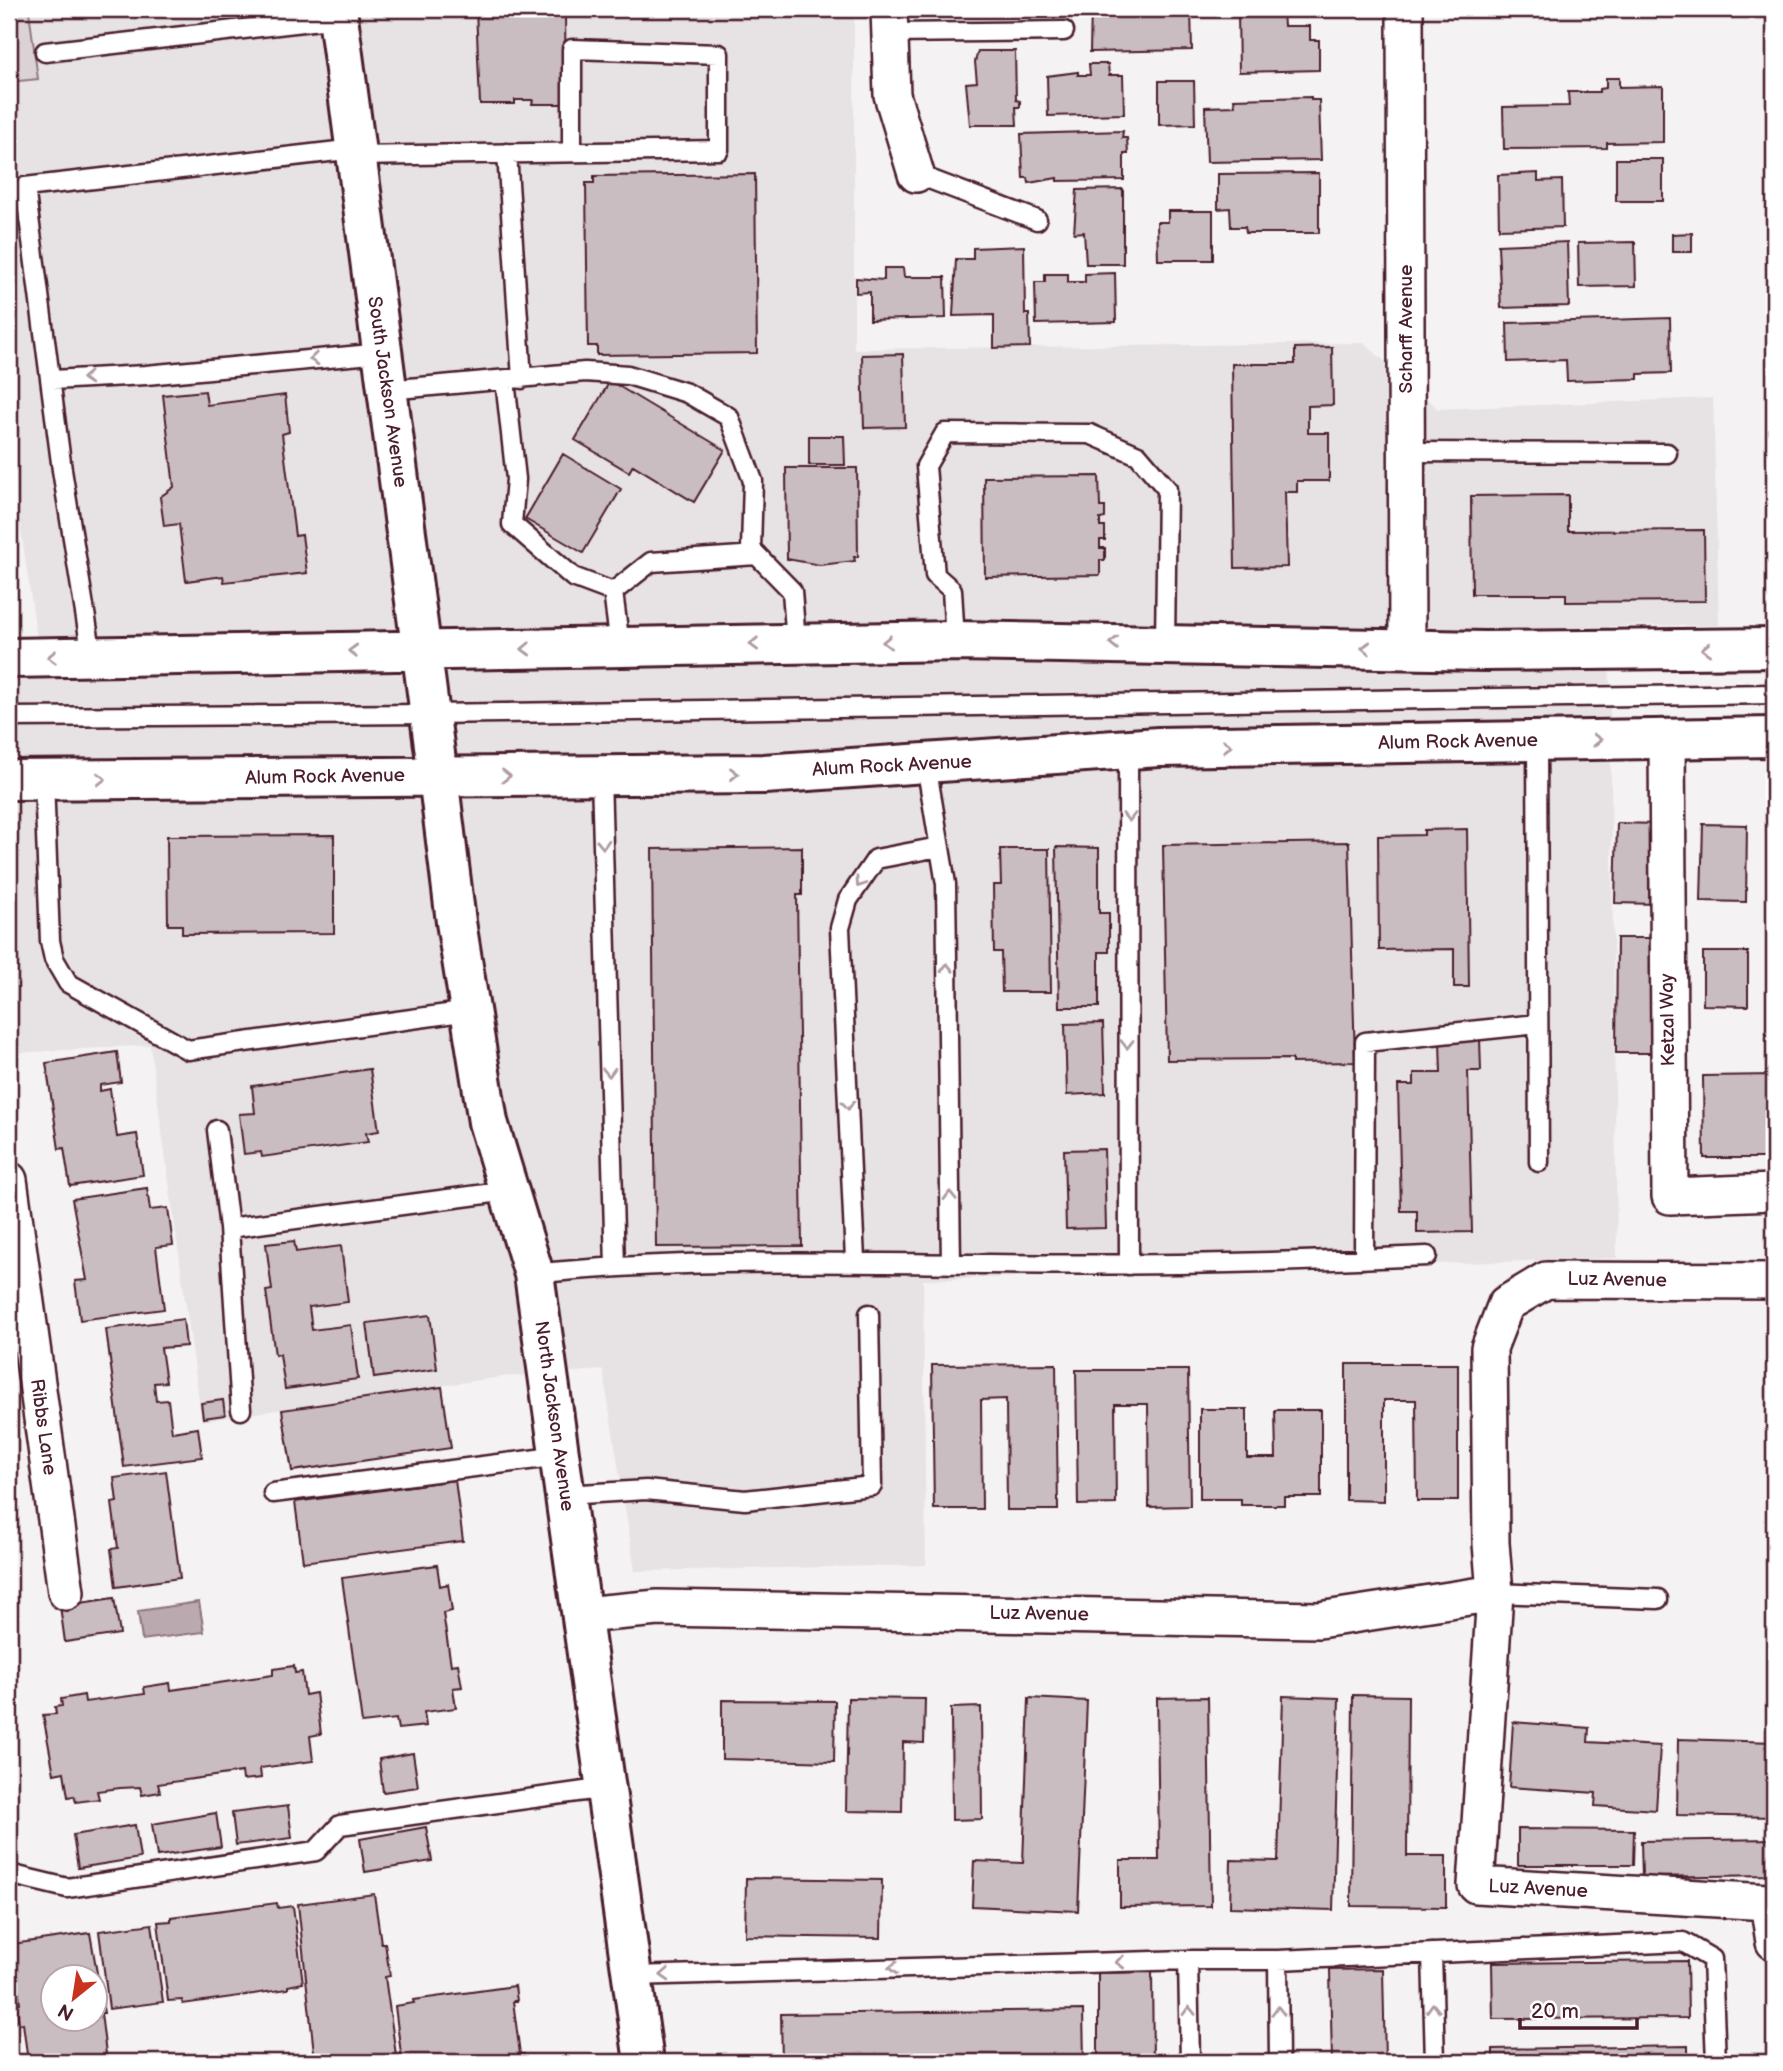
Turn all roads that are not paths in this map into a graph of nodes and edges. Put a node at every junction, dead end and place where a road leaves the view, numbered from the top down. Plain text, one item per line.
1 (1405, 9) edge
2 (337, 13) edge
3 (889, 21) edge
4 (1064, 31) dead end
5 (45, 52) dead end
6 (572, 152) junction
7 (355, 153) junction
8 (507, 153) junction
9 (916, 174) joint
10 (1037, 220) dead end
11 (384, 371) junction
12 (52, 380) junction
13 (514, 380) junction
14 (1406, 452) junction
15 (1667, 453) dead end
16 (757, 555) junction
17 (613, 592) junction
18 (955, 641) junction
19 (796, 643) junction
20 (1165, 644) junction
21 (620, 646) junction
22 (1774, 648) edge
23 (1407, 650) junction
24 (421, 653) junction
25 (92, 656) junction
26 (9, 658) edge
27 (1774, 694) edge
28 (430, 714) junction
29 (9, 717) edge
30 (1774, 737) edge
31 (1667, 738) junction
32 (1536, 741) junction
33 (1128, 749) junction
34 (926, 764) junction
35 (438, 776) junction
36 (601, 776) junction
37 (27, 780) edge
38 (939, 847) junction
39 (469, 1011) junction
40 (1538, 1024) junction
41 (216, 1130) dead end
42 (1539, 1162) dead end
43 (9, 1180) edge
44 (508, 1191) junction
45 (1774, 1192) edge
46 (229, 1228) junction
47 (1427, 1256) dead end
48 (1364, 1259) junction
49 (855, 1261) junction
50 (951, 1264) junction
51 (1129, 1265) junction
52 (615, 1268) junction
53 (534, 1274) junction
54 (1774, 1281) edge
55 (869, 1314) dead end
56 (241, 1410) dead end
57 (560, 1456) junction
58 (273, 1493) dead end
59 (565, 1495) junction
60 (66, 1592) dead end
61 (1496, 1593) junction
62 (1658, 1599) dead end
63 (582, 1615) junction
64 (606, 1788) junction
65 (9, 1874) edge
66 (1774, 1942) edge
67 (1432, 1953) junction
68 (1188, 1960) junction
69 (1278, 1960) junction
70 (632, 1976) junction
71 (644, 2062) edge
72 (1190, 2062) edge
73 (1279, 2062) edge
74 (1435, 2062) edge
75 (1716, 2062) edge

1 - 14 street, Scharff Avenue
2 - 5 lane
2 - 7 main road, South Jackson Avenue
3 - 4 lane
3 - 9 street
6 - 6 lane
6 - 8 lane
7 - 8 lane
7 - 11 main road, South Jackson Avenue
7 - 12 lane
8 - 13 lane
9 - 10 lane
11 -> 12 lane
11 - 13 lane
11 - 24 main road, South Jackson Avenue
12 - 25 lane
13 - 16 lane
13 - 17 lane
14 - 15 lane
14 - 23 street, Scharff Avenue
16 - 17 lane
16 - 19 lane
17 - 21 lane
18 -> 19 main road
20 -> 18 main road
18 - 20 lane
19 -> 21 main road
23 -> 20 main road
21 -> 24 main road
22 -> 23 main road
24 -> 25 main road
24 - 28 main road, South Jackson Avenue
25 -> 26 main road
27 - 28 lane
28 - 29 lane
28 - 35 main road, South Jackson Avenue
30 - 31 main road, Alum Rock Avenue
32 -> 31 main road, Alum Rock Avenue
31 - 45 street, Ketzal Way
33 -> 32 main road, Alum Rock Avenue
32 - 40 lane
33 - 34 main road, Alum Rock Avenue
33 -> 51 lane
36 -> 34 main road, Alum Rock Avenue
34 - 38 lane
35 -> 36 main road, Alum Rock Avenue
37 -> 35 main road, Alum Rock Avenue
35 - 39 main road, North Jackson Avenue
36 -> 52 lane
37 - 39 lane
38 -> 49 lane
50 -> 38 lane
39 - 44 main road, North Jackson Avenue
40 - 42 lane
40 - 48 lane
41 - 46 lane
43 - 60 street, Ribbs Lane
44 - 46 lane
44 - 53 main road, North Jackson Avenue
46 - 56 lane
47 - 48 lane
48 - 51 lane
49 - 50 lane
49 - 52 lane
50 - 51 lane
52 - 53 lane
53 - 57 main road, North Jackson Avenue
54 - 61 street, Luz Avenue
55 - 59 lane
57 - 58 lane
57 - 59 main road, North Jackson Avenue
59 - 63 main road, North Jackson Avenue
61 - 62 lane
61 - 63 street, Luz Avenue
61 - 66 street, Luz Avenue
63 - 64 main road, North Jackson Avenue
64 - 65 lane
64 - 70 main road, North Jackson Avenue
67 - 69 lane
74 -> 67 lane
67 - 75 lane
68 - 69 lane
68 -> 70 lane
72 -> 68 lane
73 -> 69 lane
70 - 71 main road, North Jackson Avenue

